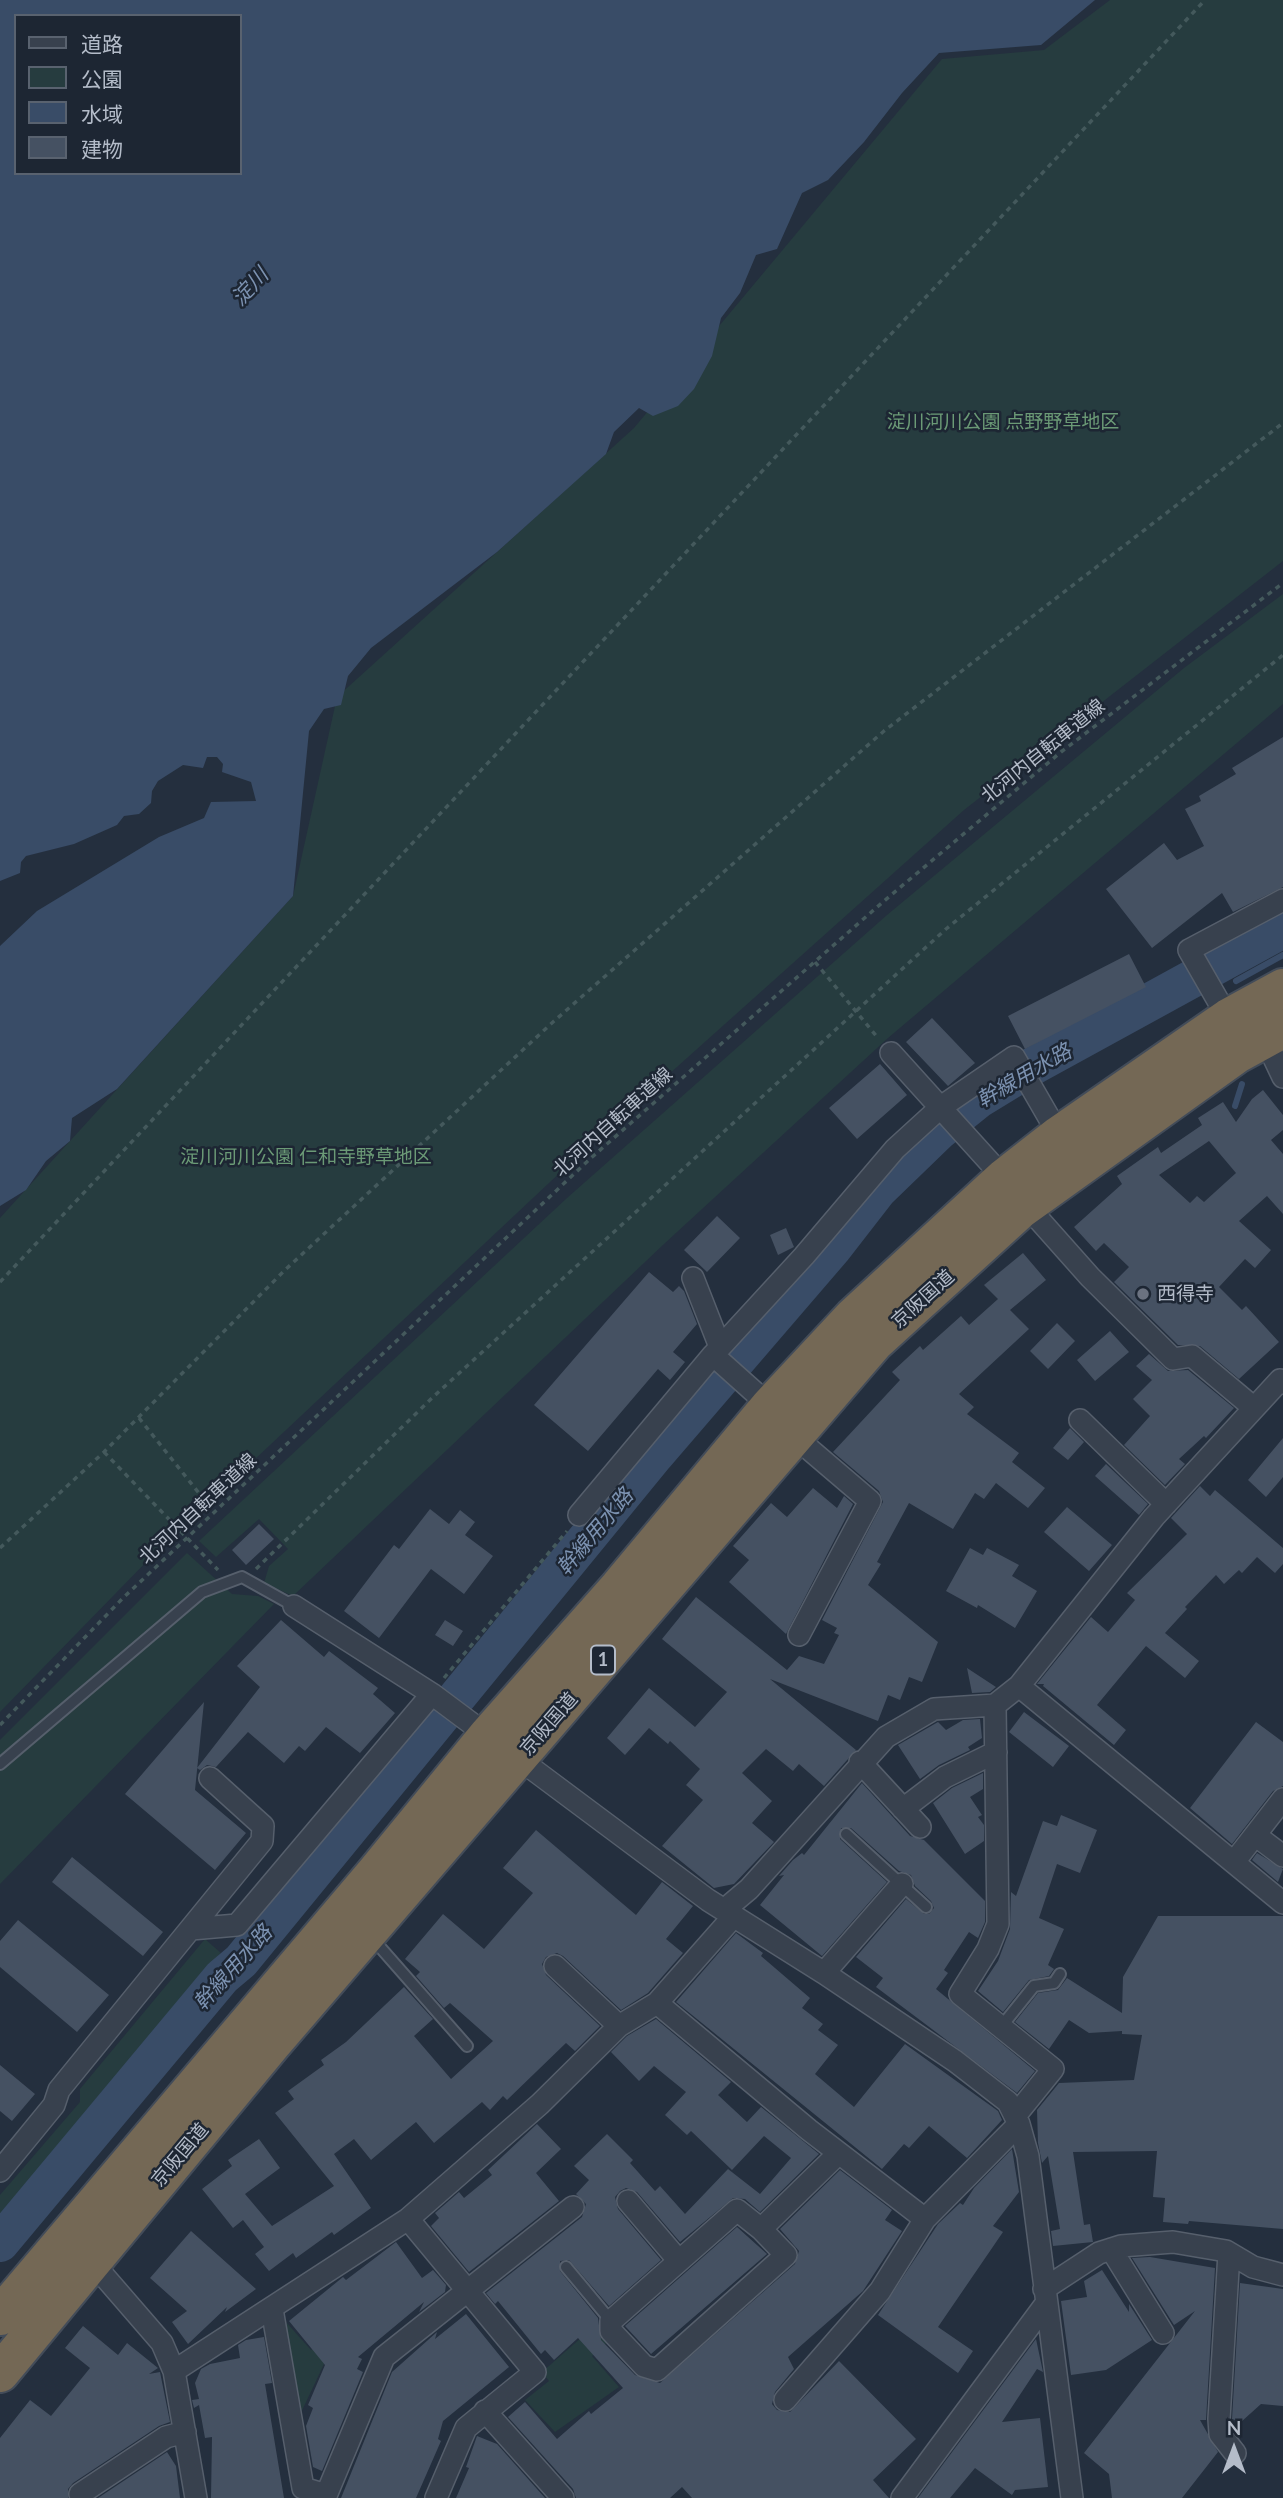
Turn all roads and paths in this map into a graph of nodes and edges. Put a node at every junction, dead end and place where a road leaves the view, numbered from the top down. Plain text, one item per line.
1 (1205, 0) edge
2 (1283, 423) edge
3 (1283, 583) edge
4 (1283, 655) edge
5 (1283, 900) edge
6 (815, 962) junction
7 (1283, 988) edge
8 (1221, 1005) junction
9 (855, 1011) junction
10 (1274, 1034) edge
11 (891, 1053) joint
12 (1283, 1077) edge
13 (941, 1107) junction
14 (1059, 1135) junction
15 (1015, 1192) junction
16 (693, 1278) dead end
17 (0, 1282) edge
18 (717, 1351) junction
19 (1282, 1380) edge
20 (760, 1397) junction
21 (1254, 1408) junction
22 (138, 1418) junction
23 (1080, 1420) dead end
24 (795, 1437) junction
25 (104, 1452) junction
26 (1166, 1504) junction
27 (214, 1512) junction
28 (579, 1516) joint
29 (188, 1539) junction
30 (0, 1548) edge
31 (242, 1577) junction
32 (229, 1581) junction
33 (294, 1606) joint
34 (799, 1635) dead end
35 (1018, 1686) junction
36 (435, 1696) junction
37 (995, 1705) junction
38 (0, 1725) edge
39 (476, 1726) junction
40 (996, 1752) junction
41 (519, 1758) junction
42 (860, 1762) junction
43 (0, 1764) edge
44 (210, 1778) dead end
45 (1283, 1799) edge
46 (903, 1809) junction
47 (920, 1827) dead end
48 (846, 1834) dead end
49 (1255, 1835) junction
50 (1283, 1856) edge
51 (1234, 1862) junction
52 (902, 1884) junction
53 (1283, 1903) edge
54 (926, 1907) dead end
55 (728, 1914) junction
56 (191, 1929) junction
57 (368, 1934) junction
58 (555, 1966) dead end
59 (824, 1973) junction
60 (1060, 1974) dead end
61 (657, 2003) junction
62 (619, 2026) junction
63 (1001, 2027) junction
64 (467, 2046) dead end
65 (1017, 2120) junction
66 (839, 2153) junction
67 (0, 2171) edge
68 (628, 2201) dead end
69 (573, 2207) dead end
70 (408, 2219) junction
71 (925, 2219) junction
72 (761, 2229) junction
73 (1111, 2249) junction
74 (1229, 2253) junction
75 (91, 2261) junction
76 (679, 2261) junction
77 (566, 2267) dead end
78 (1283, 2276) edge
79 (469, 2292) junction
80 (1045, 2297) junction
81 (272, 2309) junction
82 (0, 2316) edge
83 (611, 2321) junction
84 (1163, 2333) dead end
85 (174, 2371) junction
86 (0, 2373) edge
87 (785, 2400) dead end
88 (485, 2411) junction
89 (185, 2432) junction
90 (1235, 2453) dead end
91 (80, 2494) dead end
92 (325, 2497) edge
93 (196, 2498) edge
94 (436, 2498) edge
95 (563, 2498) edge
96 (902, 2498) edge
97 (1072, 2498) edge

1 - 17 path
2 - 22 path
3 - 6 path, 北河内自転車道線
4 - 9 path
5 - 8 street
6 - 9 path
6 - 27 path, 北河内自転車道線
7 - 8 highway, 京阪国道 / 1
8 - 14 highway, 京阪国道 / 1
9 - 11 path
9 - 31 path
10 - 12 street
10 - 15 highway, 京阪国道 / 1
11 - 13 street
13 - 14 street
13 - 15 street
13 - 18 street
14 - 15 highway, 京阪国道 / 1
15 - 20 highway, 京阪国道 / 1
15 - 21 street
15 - 24 highway, 京阪国道 / 1
16 - 18 street
18 - 20 street
18 - 28 street
19 - 21 street
20 - 39 highway, 京阪国道 / 1
21 - 26 street
22 - 25 path
22 - 27 path
23 - 26 street
24 - 34 street
24 - 41 highway, 京阪国道 / 1
25 - 29 path
25 - 30 path
26 - 35 street
27 - 29 path, 北河内自転車道線
28 - 36 path
29 - 32 path
29 - 38 path, 北河内自転車道線
31 - 32 lane
31 - 33 lane
32 - 43 lane
33 - 36 street
35 - 37 street
35 - 51 street
36 - 39 street
36 - 56 street
37 - 40 street
37 - 42 street
39 - 41 street
39 - 82 highway, 京阪国道 / 1
40 - 46 street
40 - 63 street
41 - 55 street
41 - 57 highway, 京阪国道 / 1
42 - 46 street
42 - 55 street
44 - 56 street
45 - 49 street
46 - 47 street
48 - 52 lane
49 - 50 street
49 - 51 street
51 - 53 street
52 - 54 lane
52 - 59 street
55 - 59 street
55 - 61 street
56 - 67 street
57 - 64 lane
57 - 75 highway, 京阪国道 / 1
58 - 62 street
59 - 65 street
60 - 63 lane
61 - 62 street
61 - 66 street
62 - 70 street
63 - 65 street
65 - 71 street
65 - 80 street
66 - 71 street
66 - 72 street
68 - 76 street
69 - 79 street
70 - 79 street
70 - 81 street
71 - 87 street
72 - 76 street
72 - 83 street
73 - 74 street
73 - 80 street
73 - 84 street
74 - 78 street
74 - 90 street
75 - 85 street
75 - 86 highway, 京阪国道 / 1
76 - 83 street
77 - 83 lane
79 - 88 street
79 - 92 street
80 - 96 street
80 - 97 street
81 - 85 street
81 - 92 street
85 - 89 street
88 - 94 street
88 - 95 street
89 - 91 street
89 - 93 street

